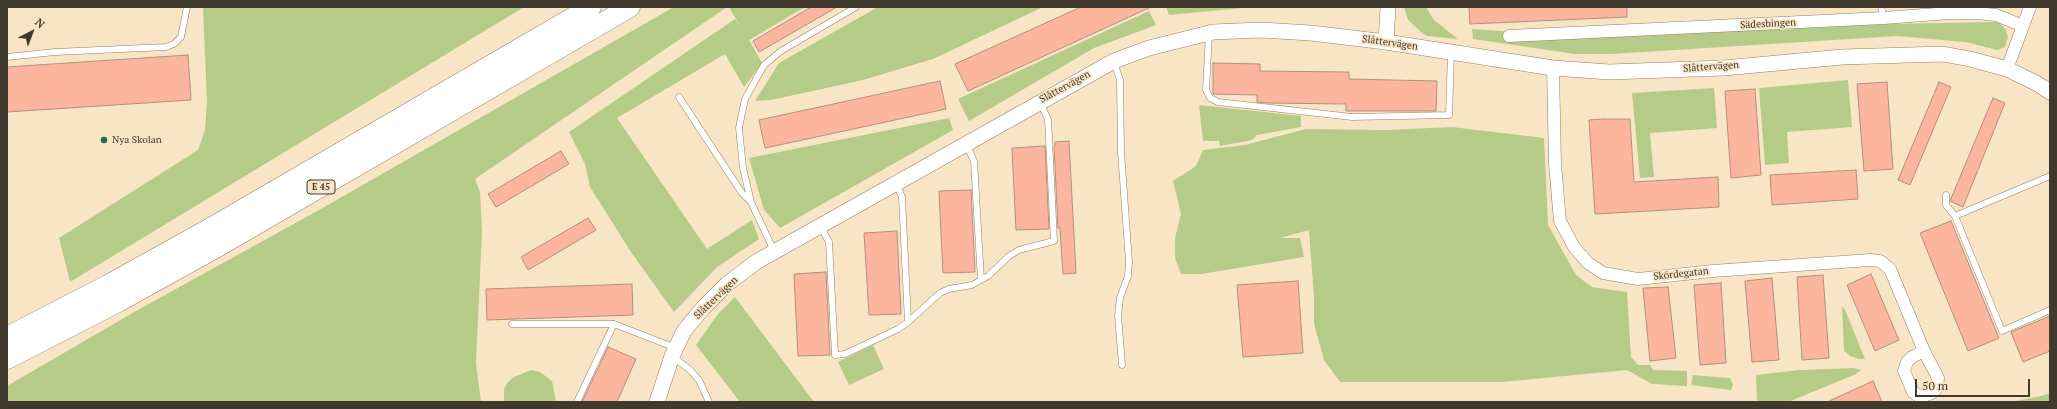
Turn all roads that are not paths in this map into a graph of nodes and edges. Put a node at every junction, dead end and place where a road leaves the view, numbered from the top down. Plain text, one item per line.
1 (187, 7) edge
2 (591, 7) edge
3 (630, 7) edge
4 (856, 7) edge
5 (1388, 7) edge
6 (2030, 7) edge
7 (1950, 10) edge
8 (1883, 13) edge
9 (2024, 26) junction
10 (1209, 33) junction
11 (1509, 36) dead end
12 (1386, 42) junction
13 (1451, 52) junction
14 (7, 57) edge
15 (1114, 61) junction
16 (1554, 68) junction
17 (2007, 69) junction
18 (2050, 92) edge
19 (679, 97) dead end
20 (1040, 102) junction
21 (966, 143) junction
22 (2050, 176) edge
23 (895, 182) junction
24 (1946, 194) dead end
25 (751, 202) junction
26 (1955, 216) junction
27 (820, 225) junction
28 (774, 251) junction
29 (982, 280) junction
30 (2050, 310) edge
31 (908, 322) junction
32 (512, 324) dead end
33 (614, 324) junction
34 (7, 337) edge
35 (1924, 351) junction
36 (674, 352) junction
37 (7, 359) edge
38 (1122, 365) dead end
39 (1918, 399) edge
40 (577, 402) edge
41 (657, 402) edge
42 (709, 402) edge

1 - 14 lane
2 - 34 highway, E 45
3 - 37 highway, E 45
4 - 25 lane
5 - 12 street
6 - 9 street
7 - 8 street, Sädesbingen
7 - 9 street, Sädesbingen
8 - 11 street, Sädesbingen
9 - 17 street
10 - 12 street, Slåttervägen
10 - 13 lane
10 - 15 street, Slåttervägen
12 - 13 street, Slåttervägen
13 - 16 street, Slåttervägen
15 - 20 street, Slåttervägen
15 - 38 lane
16 - 17 street, Slåttervägen
16 - 35 street, Skördegatan
17 - 18 street, Slåttervägen
19 - 25 lane
20 - 21 street, Slåttervägen
20 - 29 lane
21 - 23 street, Slåttervägen
21 - 29 lane
22 - 26 lane
23 - 27 street, Slåttervägen
23 - 31 lane
24 - 26 lane
25 - 28 lane
26 - 30 lane
27 - 28 street, Slåttervägen
27 - 31 lane
28 - 36 street, Slåttervägen
29 - 31 lane
32 - 33 lane
33 - 36 lane
33 - 40 lane
35 - 39 street, Skördegatan
35 - 39 street, Skördegatan
36 - 41 street, Slåttervägen
36 - 42 lane

